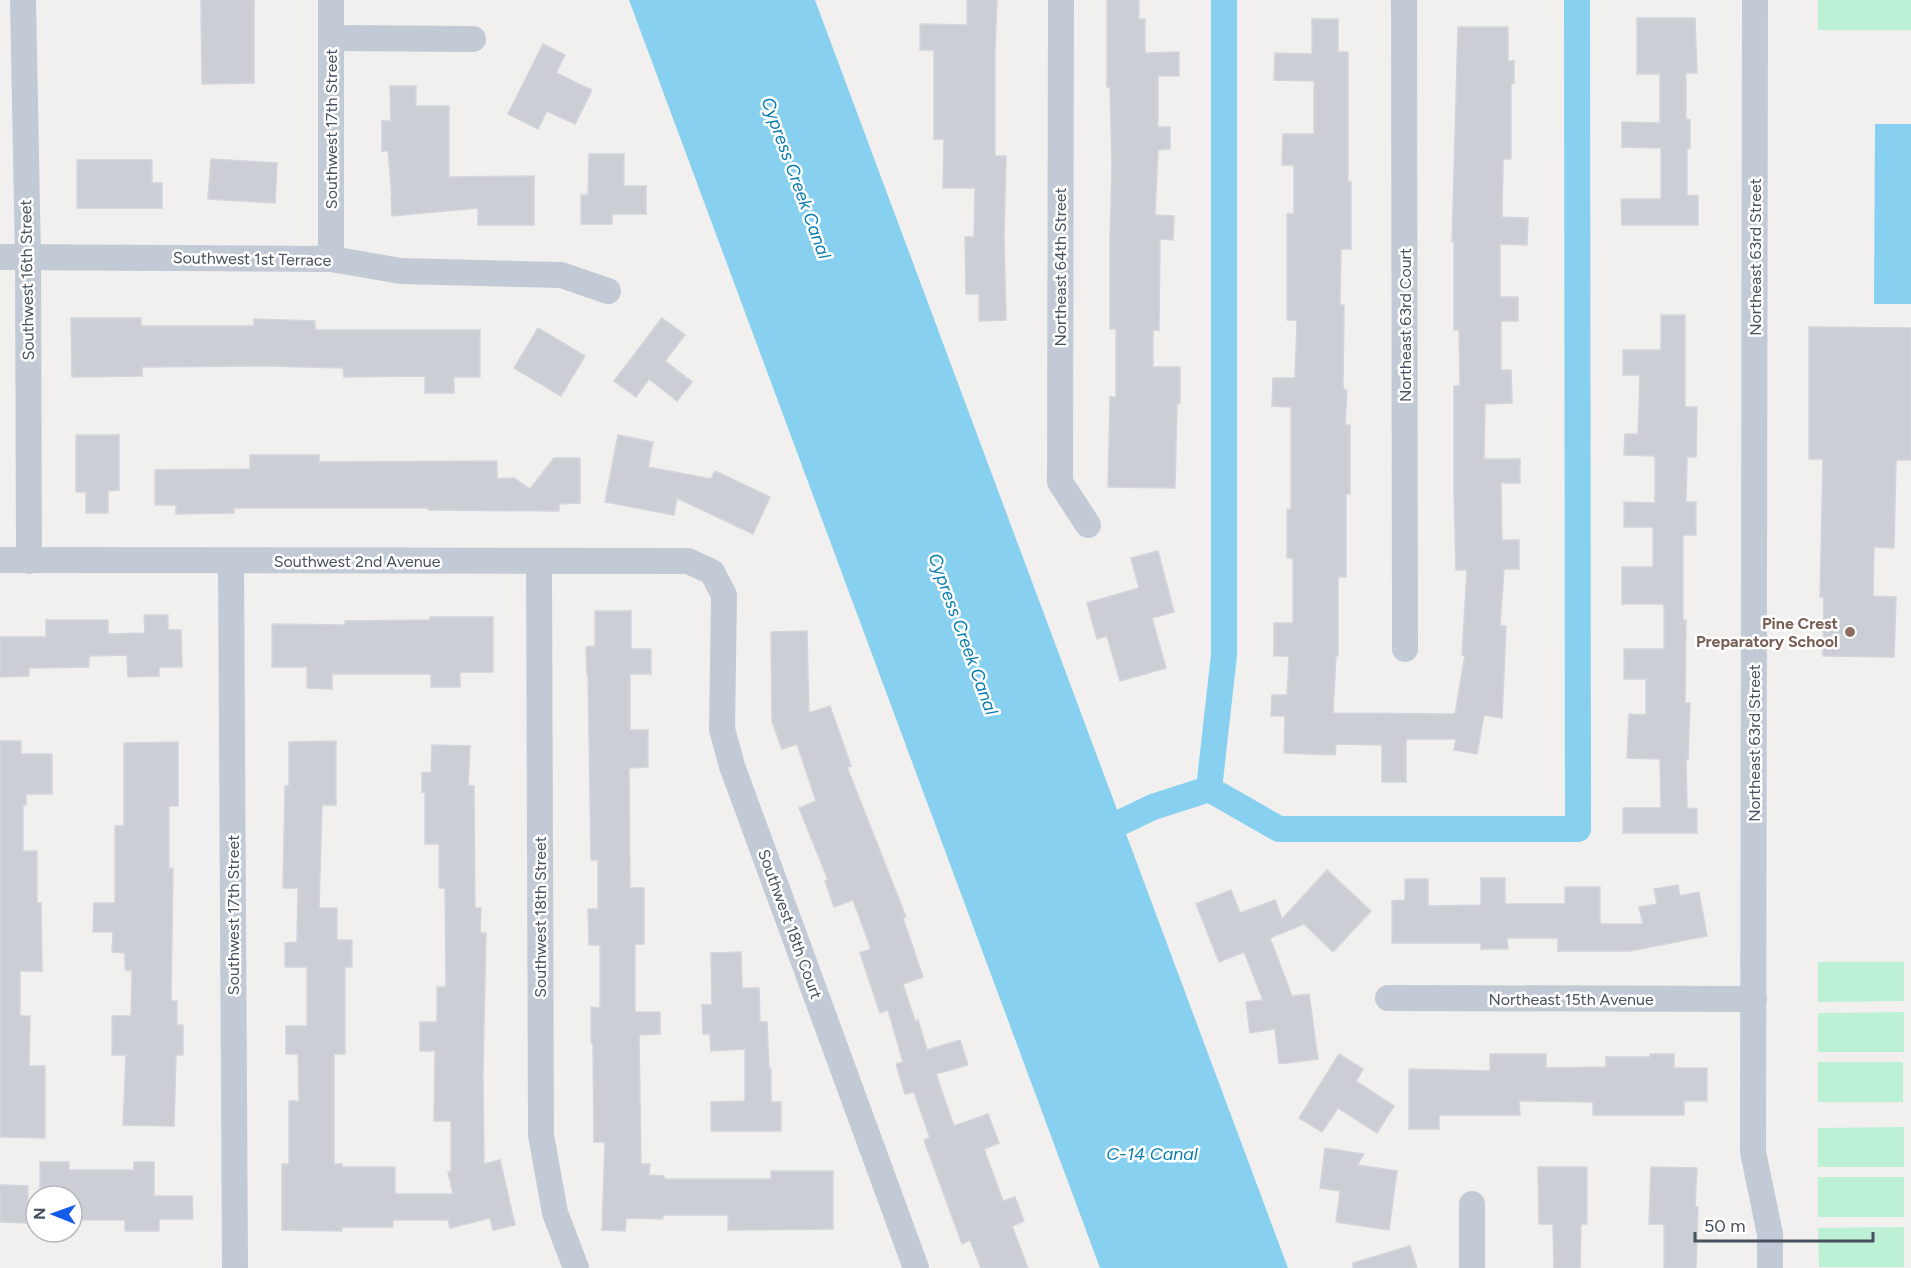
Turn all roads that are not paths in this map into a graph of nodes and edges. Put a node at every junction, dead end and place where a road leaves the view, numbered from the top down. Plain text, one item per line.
1 (23, 0) edge
2 (331, 0) edge
3 (1060, 0) edge
4 (1404, 0) edge
5 (1755, 0) edge
6 (332, 38) junction
7 (473, 39) dead end
8 (0, 257) edge
9 (28, 257) junction
10 (331, 259) junction
11 (608, 291) dead end
12 (1088, 525) dead end
13 (0, 560) edge
14 (29, 561) junction
15 (231, 561) junction
16 (539, 561) junction
17 (712, 572) joint
18 (1405, 649) dead end
19 (1388, 998) dead end
20 (1754, 999) junction
21 (1472, 1204) dead end
22 (235, 1268) edge
23 (576, 1268) edge
24 (916, 1268) edge
25 (1472, 1268) edge
26 (1770, 1268) edge

1 - 9 street, Southwest 16th Street
2 - 6 street, Southwest 17th Street
3 - 12 street, Northeast 64th Street
4 - 18 street, Northeast 63rd Court
5 - 20 street, Northeast 63rd Street
6 - 7 street
6 - 10 street, Southwest 17th Street
8 - 9 street, Southwest 1st Terrace
9 - 10 street, Southwest 1st Terrace
9 - 14 street, Southwest 16th Street
10 - 11 street, Southwest 1st Terrace
13 - 14 street, Southwest 2nd Avenue
14 - 15 street, Southwest 2nd Avenue
15 - 16 street, Southwest 2nd Avenue
15 - 22 street, Southwest 17th Street
16 - 17 street, Southwest 2nd Avenue
16 - 23 street, Southwest 18th Street
17 - 24 street, Southwest 18th Court
19 - 20 street, Northeast 15th Avenue
20 - 26 street, Northeast 63rd Street
21 - 25 street

